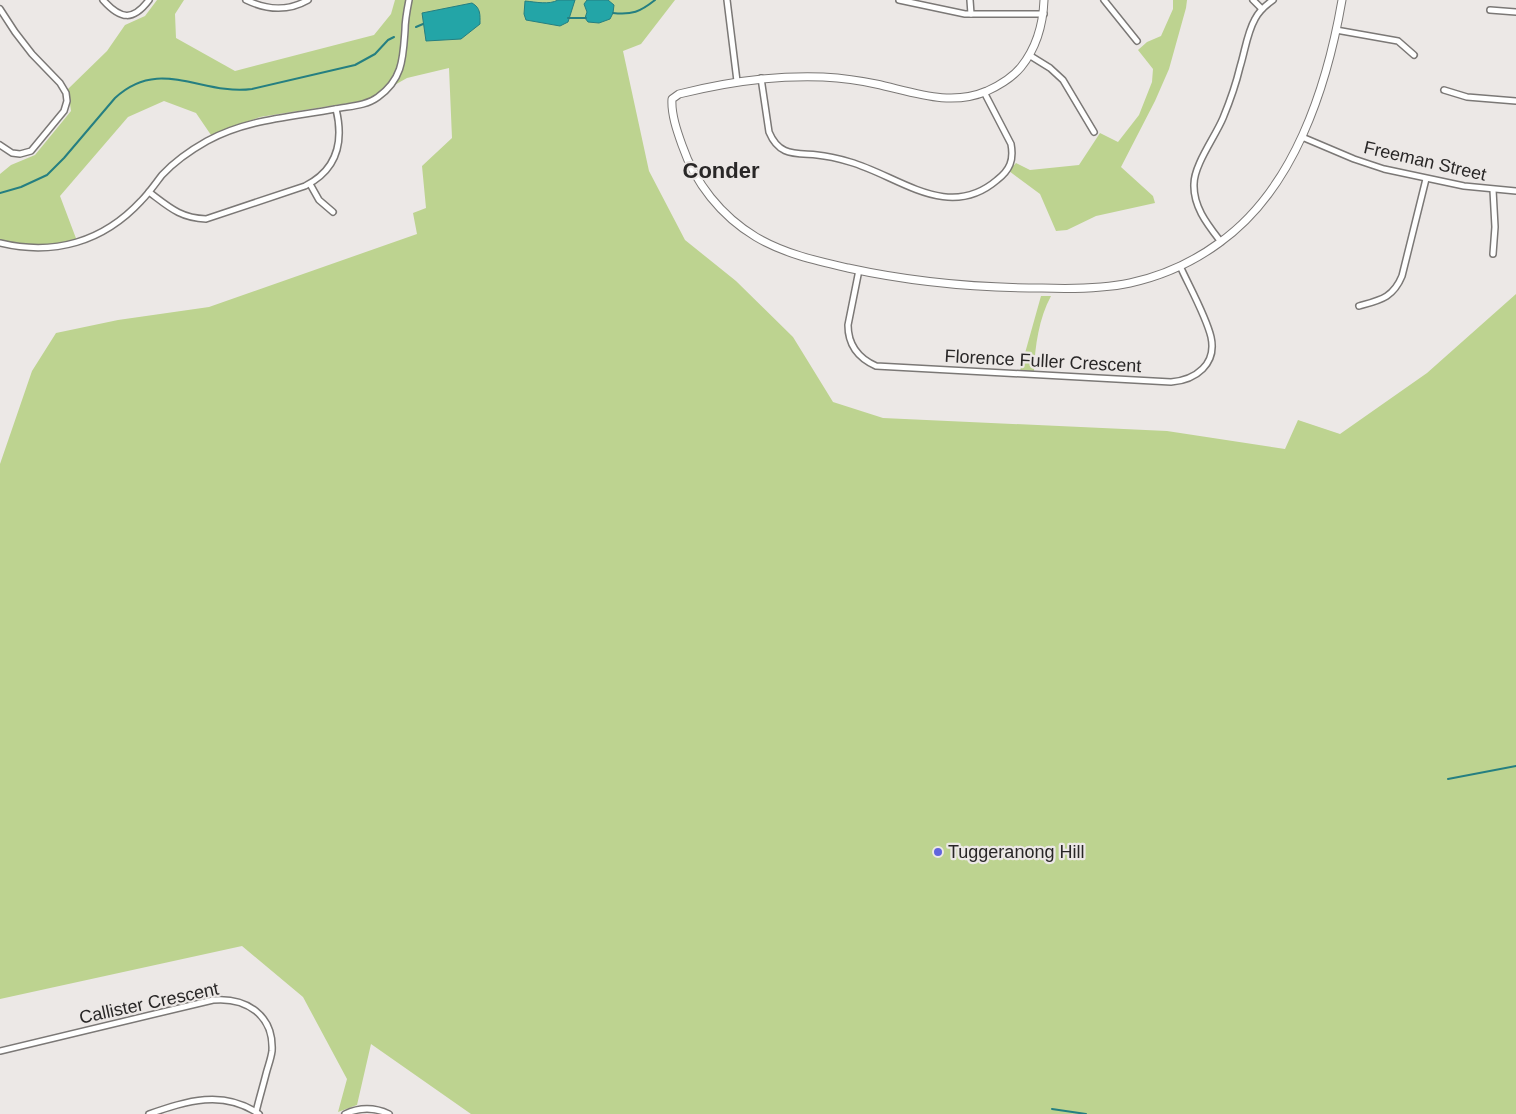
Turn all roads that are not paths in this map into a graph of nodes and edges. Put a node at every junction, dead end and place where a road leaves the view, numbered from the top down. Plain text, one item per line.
1 (103, 0) edge
2 (149, 0) edge
3 (246, 0) edge
4 (308, 0) edge
5 (409, 0) edge
6 (727, 0) edge
7 (898, 0) edge
8 (970, 0) edge
9 (1044, 0) edge
10 (1104, 0) edge
11 (1253, 0) edge
12 (1273, 0) edge
13 (1341, 0) edge
14 (0, 9) edge
15 (1262, 9) junction
16 (1490, 10) dead end
17 (1516, 12) edge
18 (971, 14) junction
19 (1044, 14) junction
20 (1336, 30) junction
21 (1137, 41) dead end
22 (1029, 54) junction
23 (1414, 55) dead end
24 (762, 78) junction
25 (737, 81) junction
26 (1444, 90) dead end
27 (984, 92) junction
28 (1516, 101) edge
29 (336, 109) junction
30 (1094, 132) dead end
31 (1302, 137) junction
32 (0, 145) edge
33 (1426, 179) junction
34 (310, 184) junction
35 (1493, 190) junction
36 (1516, 191) edge
37 (149, 192) junction
38 (333, 212) dead end
39 (1221, 242) junction
40 (0, 243) edge
41 (1493, 254) dead end
42 (1180, 266) junction
43 (859, 270) junction
44 (1359, 306) dead end
45 (0, 1051) edge
46 (257, 1113) edge
47 (150, 1114) edge
48 (345, 1114) edge
49 (389, 1114) edge

1 - 2 street
3 - 4 street
5 - 29 street
6 - 25 street
7 - 18 street
8 - 18 street
9 - 19 street
10 - 21 street
11 - 15 street
12 - 15 street
13 - 20 street
14 - 32 street
15 - 39 street
16 - 17 street
18 - 19 street
19 - 22 street
20 - 23 street
20 - 31 street
22 - 27 street
22 - 30 street
24 - 25 street
24 - 27 street
24 - 27 street
25 - 43 street
26 - 28 street
29 - 34 street
29 - 37 street
31 - 33 street, Freeman Street
31 - 39 street
33 - 35 street, Freeman Street
33 - 44 street
34 - 37 street
34 - 38 street
35 - 36 street, Freeman Street
35 - 41 street
37 - 40 street
39 - 42 street
42 - 43 street
42 - 43 street, Florence Fuller Crescent
45 - 46 street, Callister Crescent
46 - 47 street
48 - 49 street

